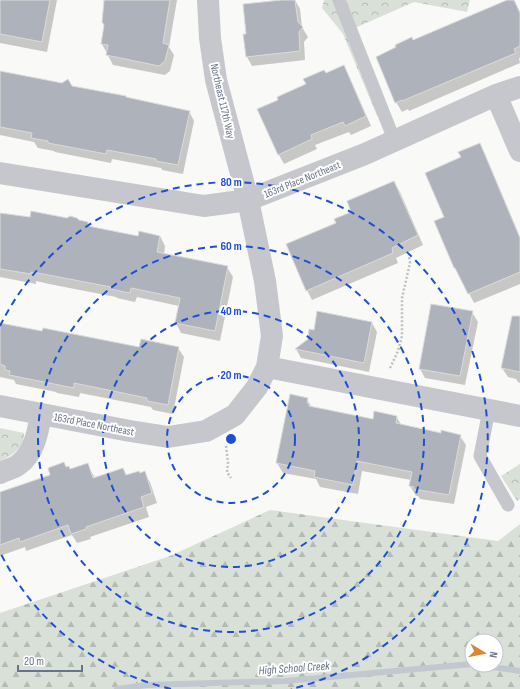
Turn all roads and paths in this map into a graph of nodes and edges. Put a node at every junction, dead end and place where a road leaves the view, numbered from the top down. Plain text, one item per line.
1 (208, 0) edge
2 (339, 0) edge
3 (520, 86) edge
4 (496, 95) junction
5 (395, 142) junction
6 (520, 151) edge
7 (0, 173) edge
8 (248, 200) junction
9 (409, 256) dead end
10 (267, 367) junction
11 (388, 375) dead end
12 (0, 406) edge
13 (489, 410) junction
14 (41, 414) junction
15 (520, 416) edge
16 (226, 446) dead end
17 (0, 473) edge
18 (231, 478) dead end
19 (508, 505) dead end

1 - 8 street, Northeast 117th Way
2 - 5 lane
3 - 4 street, 163rd Place Northeast
4 - 5 street, 163rd Place Northeast
4 - 6 street
5 - 8 street, 163rd Place Northeast
7 - 8 street, 163rd Place Northeast
8 - 10 street, Northeast 117th Way
9 - 11 path
10 - 13 street
10 - 14 street, 163rd Place Northeast
12 - 14 street, 163rd Place Northeast
13 - 15 street
13 - 19 lane
14 - 17 street, 163rd Place Northeast
16 - 18 path

